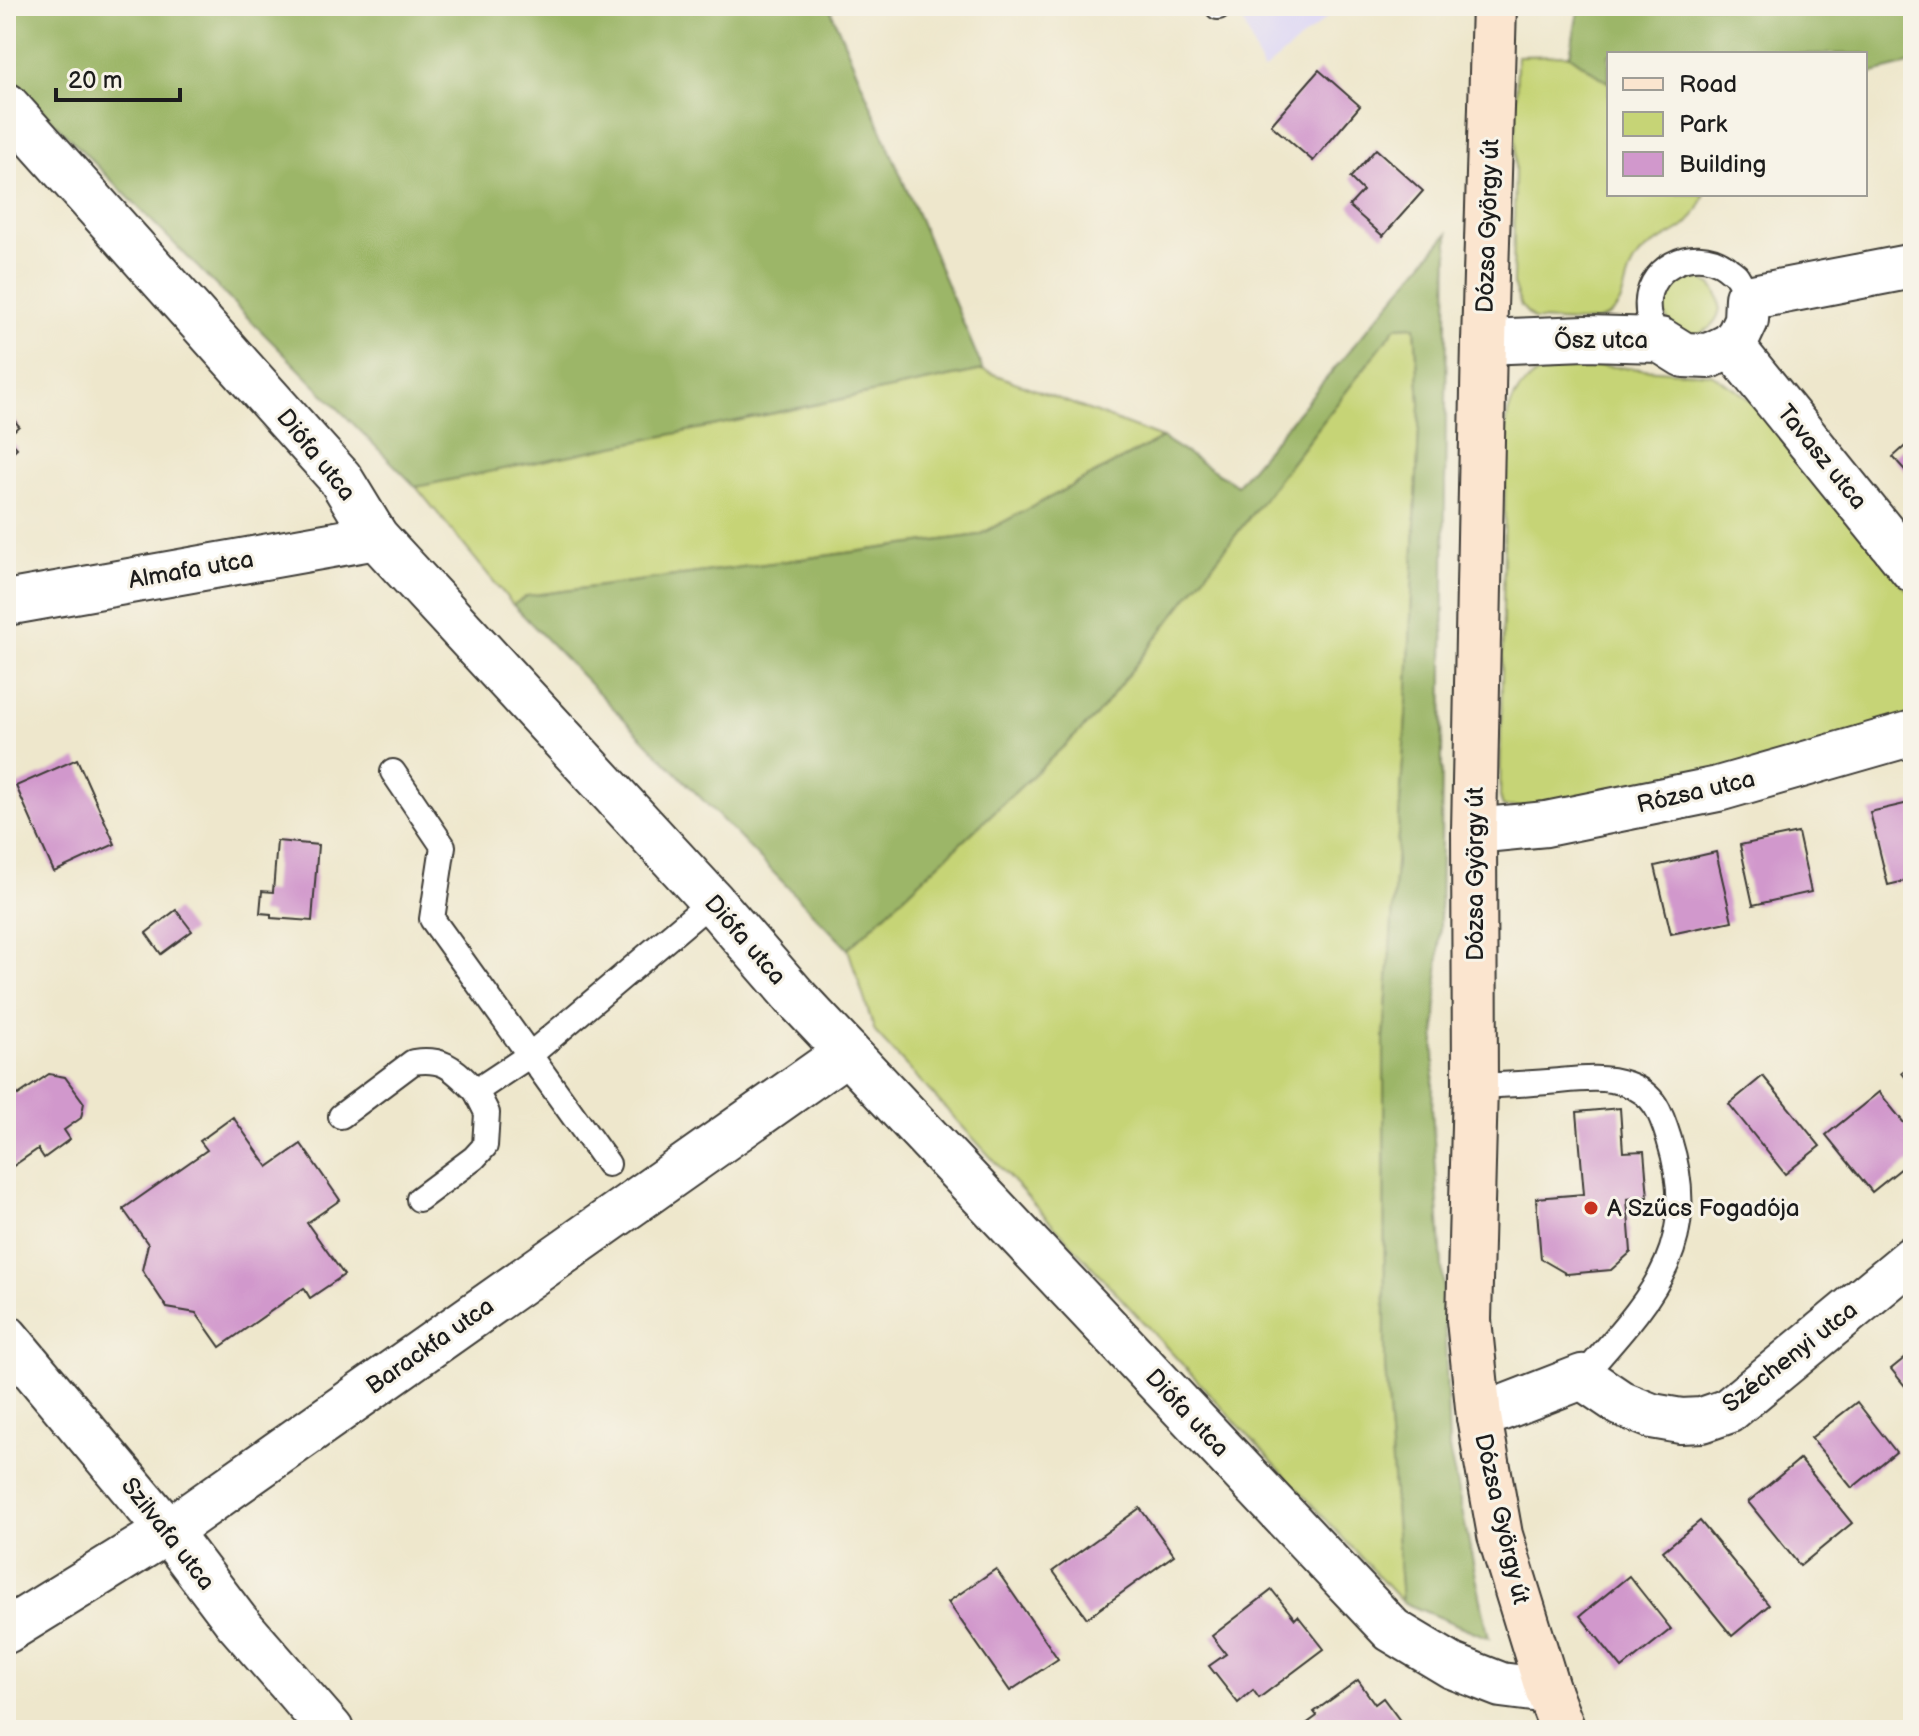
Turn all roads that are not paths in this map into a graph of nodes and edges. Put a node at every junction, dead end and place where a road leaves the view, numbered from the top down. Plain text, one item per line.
1 (1494, 6) edge
2 (6, 105) edge
3 (1913, 266) edge
4 (1747, 298) junction
5 (1660, 340) junction
6 (1484, 342) junction
7 (1731, 345) junction
8 (376, 537) junction
9 (1913, 570) edge
10 (6, 603) edge
11 (1913, 733) edge
12 (393, 772) dead end
13 (1474, 831) junction
14 (712, 901) junction
15 (847, 1052) junction
16 (530, 1055) junction
17 (1475, 1086) junction
18 (476, 1091) junction
19 (341, 1116) dead end
20 (608, 1164) dead end
21 (419, 1199) dead end
22 (1913, 1258) edge
23 (6, 1337) edge
24 (1582, 1377) junction
25 (1479, 1417) junction
26 (168, 1531) junction
27 (6, 1631) edge
28 (1556, 1710) edge
29 (331, 1730) edge

1 - 6 main road, Dózsa György út
2 - 8 street, Diófa utca
3 - 4 street
4 - 5 lane
4 - 7 street
5 - 6 street, Ősz utca
5 - 7 street, Ősz utca
6 - 13 main road, Dózsa György út
7 - 9 street, Tavasz utca
8 - 10 street, Almafa utca
8 - 14 street, Diófa utca
11 - 13 street, Rózsa utca
12 - 16 lane
13 - 17 main road, Dózsa György út
14 - 15 street, Diófa utca
14 - 16 lane
15 - 26 street, Barackfa utca
15 - 28 street, Diófa utca
16 - 18 lane
16 - 20 lane
17 - 24 lane
17 - 25 main road, Dózsa György út
18 - 19 lane
18 - 21 lane
22 - 24 street, Széchenyi utca
23 - 26 street, Szilvafa utca
24 - 25 street
25 - 28 main road, Dózsa György út
26 - 27 street, Barackfa utca
26 - 29 street, Szilvafa utca

